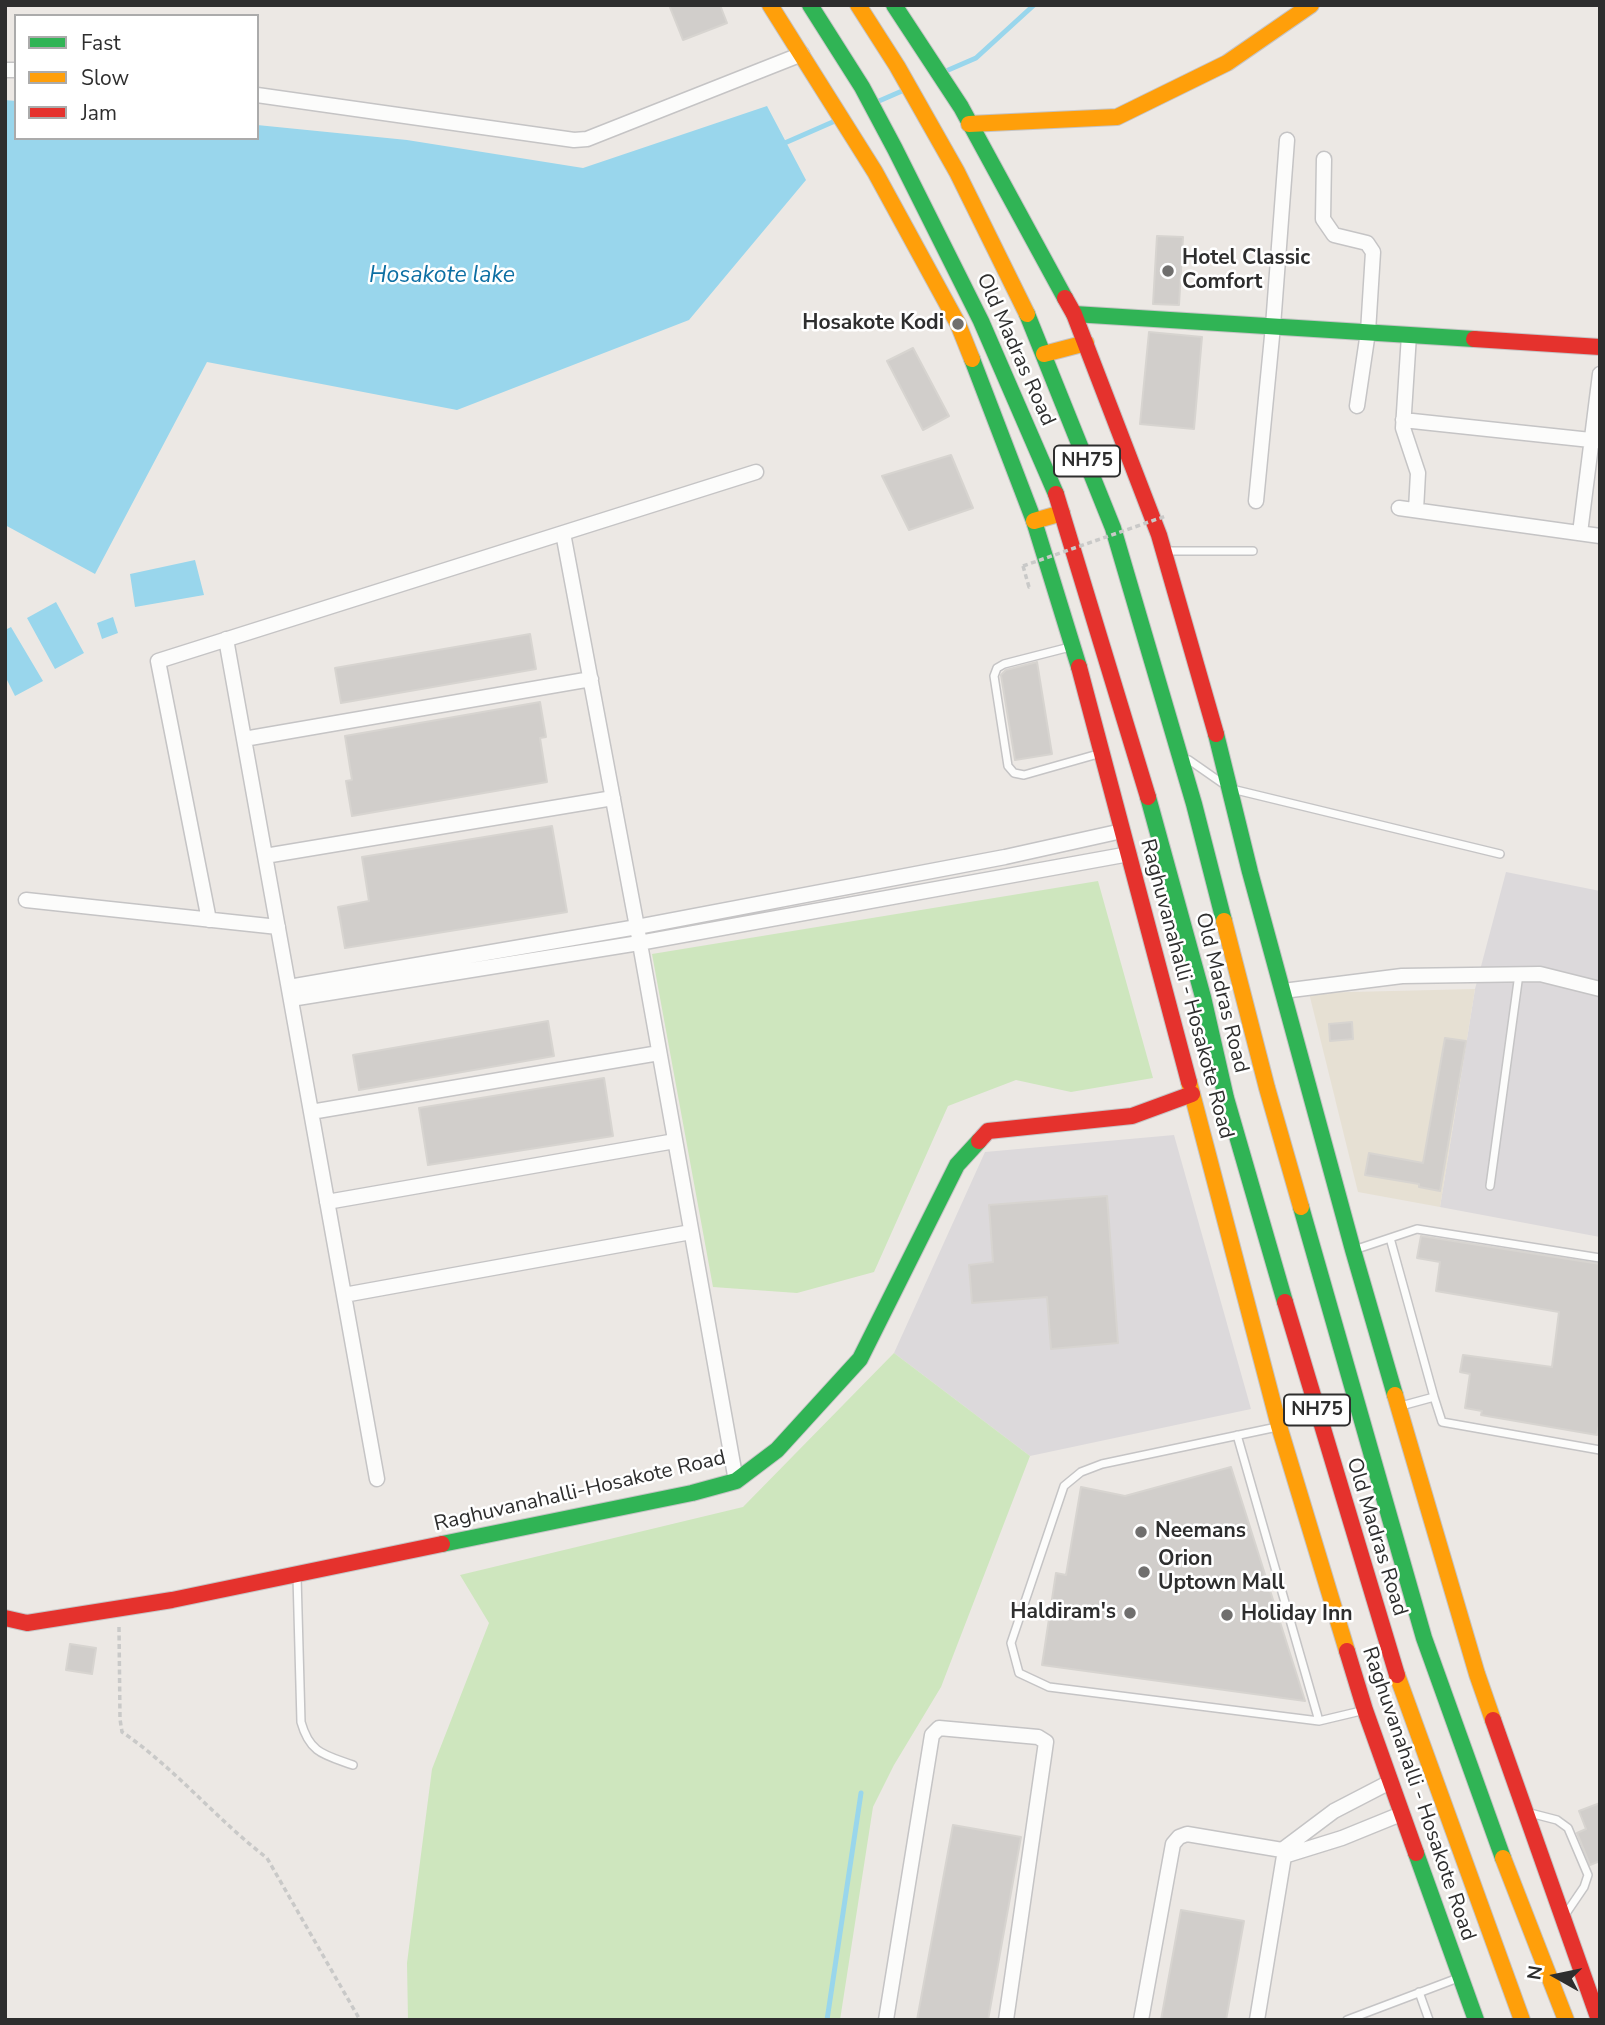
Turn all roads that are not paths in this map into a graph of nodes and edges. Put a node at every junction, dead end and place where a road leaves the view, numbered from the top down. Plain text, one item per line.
1 (770, 5) edge
2 (810, 5) edge
3 (858, 5) edge
4 (1311, 5) edge
5 (898, 7) edge
6 (802, 54) junction
7 (259, 94) edge
8 (969, 124) junction
9 (1287, 140) dead end
10 (1324, 159) dead end
11 (1074, 314) junction
12 (1273, 326) junction
13 (1368, 332) junction
14 (1409, 335) junction
15 (1086, 343) junction
16 (1600, 347) edge
17 (1044, 354) junction
18 (1600, 374) edge
19 (1357, 406) dead end
20 (1403, 420) junction
21 (1596, 440) edge
22 (756, 472) dead end
23 (1256, 501) dead end
24 (1399, 508) dead end
25 (1416, 510) junction
26 (1062, 513) junction
27 (1034, 520) junction
28 (563, 533) junction
29 (1580, 533) junction
30 (1600, 536) edge
31 (1163, 551) junction
32 (1253, 551) dead end
33 (226, 639) junction
34 (1073, 646) junction
35 (591, 679) junction
36 (244, 739) junction
37 (1102, 753) junction
38 (1180, 754) junction
39 (1231, 789) junction
40 (613, 798) junction
41 (1122, 831) junction
42 (1129, 854) junction
43 (1500, 855) dead end
44 (265, 856) junction
45 (26, 900) dead end
46 (209, 920) junction
47 (278, 927) junction
48 (637, 928) junction
49 (639, 943) junction
50 (1518, 974) junction
51 (1600, 989) edge
52 (1283, 991) junction
53 (290, 993) junction
54 (659, 1053) junction
55 (1192, 1094) junction
56 (311, 1112) junction
57 (675, 1142) junction
58 (1490, 1186) dead end
59 (327, 1202) junction
60 (691, 1232) junction
61 (1390, 1238) junction
62 (1353, 1250) junction
63 (1600, 1258) edge
64 (344, 1295) junction
65 (1434, 1397) junction
66 (1399, 1407) junction
67 (1279, 1426) junction
68 (1237, 1435) junction
69 (1600, 1450) edge
70 (377, 1479) dead end
71 (736, 1481) junction
72 (297, 1574) junction
73 (5, 1618) edge
74 (1365, 1710) junction
75 (1319, 1721) junction
76 (353, 1765) dead end
77 (1390, 1783) junction
78 (1525, 1812) junction
79 (1401, 1814) junction
80 (1283, 1853) junction
81 (1562, 1918) junction
82 (1459, 1977) junction
83 (1419, 1992) junction
84 (886, 2020) edge
85 (1006, 2020) edge
86 (1141, 2020) edge
87 (1257, 2020) edge
88 (1347, 2020) edge
89 (1429, 2020) edge
90 (1476, 2020) edge
91 (1522, 2020) edge
92 (1566, 2020) edge
93 (1599, 2020) edge

1 - 6 main road, Raghuvanahalli - Hosakote Road
2 - 26 main road, Old Madras Road / NH75
3 - 17 main road, Old Madras Road / NH75
4 - 8 main road
5 - 8 main road
6 - 7 street
6 - 27 main road, Raghuvanahalli - Hosakote Road
8 - 11 main road
9 - 12 street
10 - 13 street
11 - 12 main road
11 - 15 main road
12 - 13 main road
12 - 23 street
13 - 14 main road
13 - 19 street
14 - 16 main road
14 - 20 street
15 - 17 main road
15 - 31 main road
17 - 38 main road, Old Madras Road / NH75
18 - 21 street
20 - 21 street
20 - 25 street
21 - 29 street
22 - 28 street
24 - 25 street
25 - 29 street
26 - 27 main road
26 - 91 main road, Old Madras Road / NH75
27 - 34 main road, Raghuvanahalli - Hosakote Road
28 - 33 street
28 - 35 street
29 - 30 street
31 - 32 lane
31 - 39 main road
33 - 36 street
33 - 46 street
34 - 37 main road, Raghuvanahalli - Hosakote Road
34 - 37 lane
35 - 36 street
35 - 40 street
36 - 44 street
37 - 41 main road, Raghuvanahalli - Hosakote Road
38 - 39 lane
38 - 92 main road, Old Madras Road / NH75
39 - 43 lane
39 - 52 main road
40 - 44 street
40 - 48 street
41 - 42 main road, Raghuvanahalli - Hosakote Road
41 - 48 street
42 - 49 street
42 - 55 main road, Raghuvanahalli - Hosakote Road
44 - 47 street
45 - 46 street
46 - 47 street
47 - 53 street
48 - 49 street
48 - 53 street
49 - 53 street
49 - 54 street
50 - 51 street
50 - 52 street
50 - 58 lane
52 - 62 main road
53 - 56 street
54 - 56 street
54 - 57 street
55 - 67 main road, Raghuvanahalli - Hosakote Road
55 - 71 main road, Raghuvanahalli-Hosakote Road
56 - 59 street
57 - 59 street
57 - 60 street
59 - 64 street
60 - 64 street
60 - 71 street
61 - 62 lane
61 - 63 lane
61 - 65 lane
62 - 66 main road
64 - 70 street
65 - 66 lane
65 - 69 lane
66 - 78 main road
67 - 68 lane
67 - 74 main road, Raghuvanahalli - Hosakote Road
68 - 75 lane
68 - 75 lane
71 - 72 main road, Raghuvanahalli-Hosakote Road
72 - 73 main road, Raghuvanahalli-Hosakote Road
72 - 76 lane
74 - 75 lane
74 - 77 main road, Raghuvanahalli - Hosakote Road
77 - 79 main road, Raghuvanahalli - Hosakote Road
77 - 80 street
78 - 81 main road
78 - 81 lane
79 - 80 street
79 - 82 main road, Raghuvanahalli - Hosakote Road
80 - 86 street
80 - 87 street
81 - 93 main road
82 - 83 lane
82 - 90 main road, Raghuvanahalli - Hosakote Road
83 - 88 lane
83 - 89 lane
84 - 85 street

